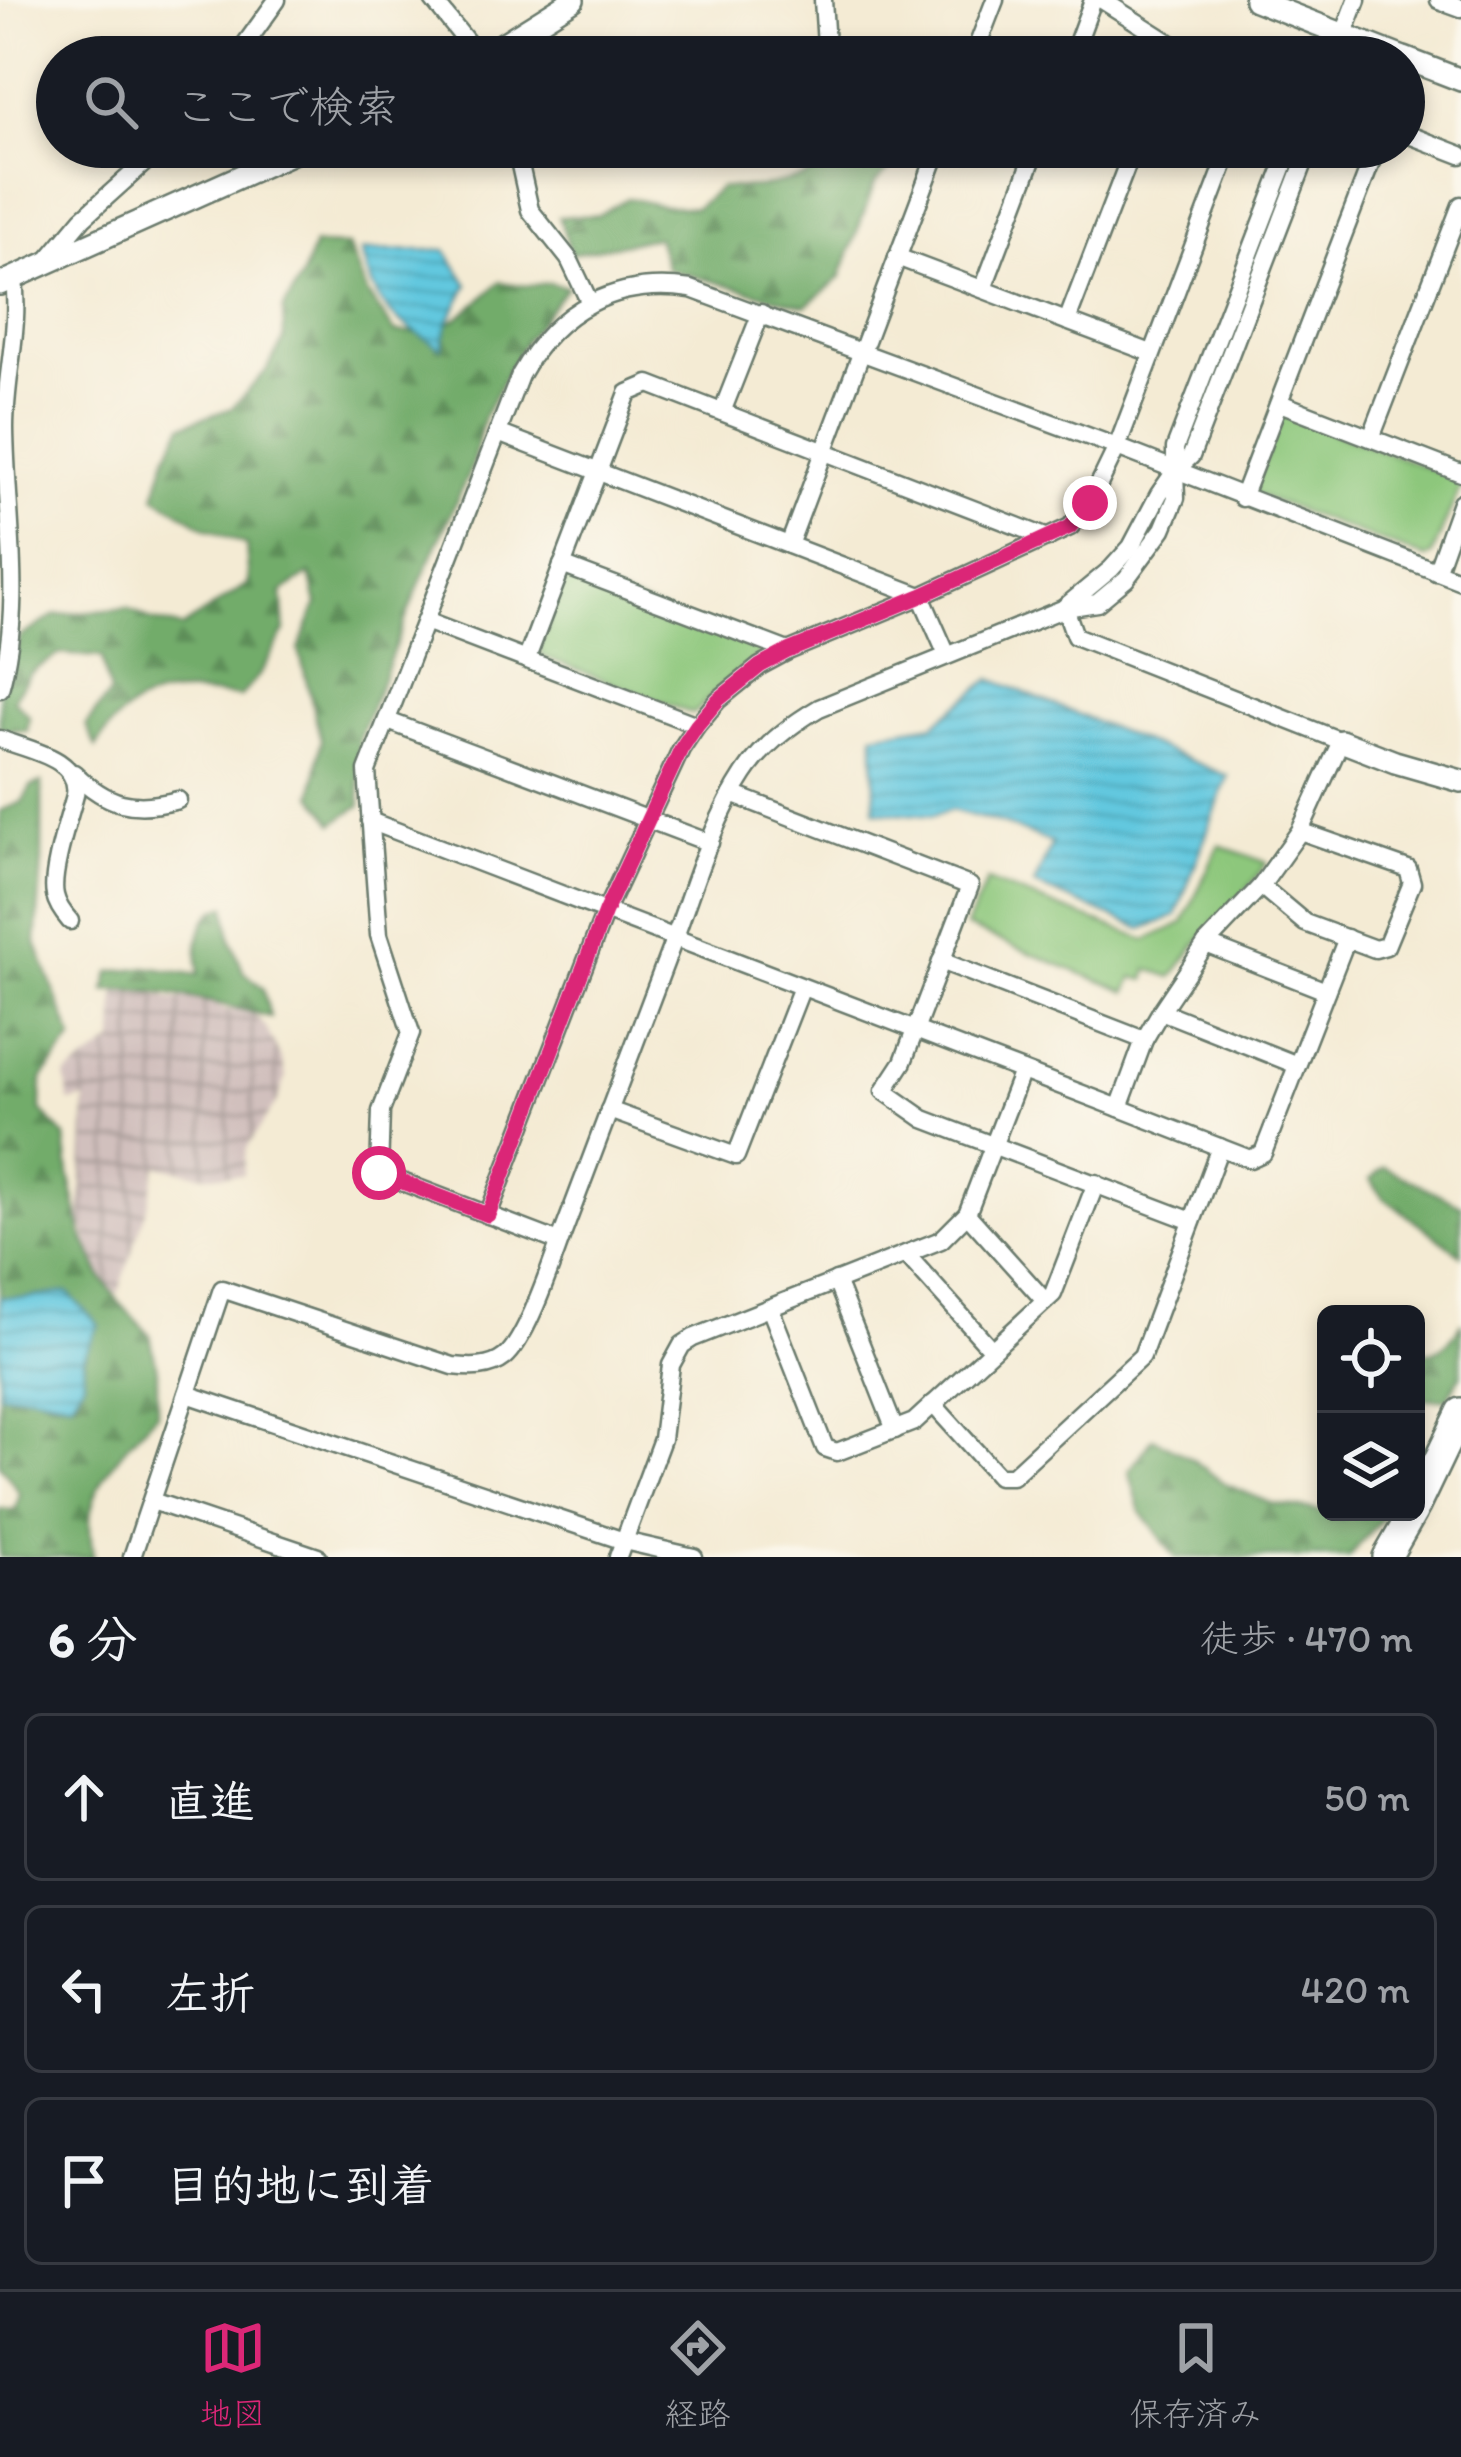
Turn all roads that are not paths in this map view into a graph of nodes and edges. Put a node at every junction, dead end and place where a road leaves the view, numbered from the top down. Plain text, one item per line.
1 (277, 0) edge
2 (433, 0) edge
3 (572, 0) edge
4 (823, 0) edge
5 (994, 0) edge
6 (1098, 0) edge
7 (1256, 0) edge
8 (1357, 0) edge
9 (1439, 0) edge
10 (1461, 8) edge
11 (251, 36) edge
12 (463, 36) edge
13 (514, 36) edge
14 (825, 36) edge
15 (981, 36) edge
16 (1082, 36) edge
17 (1149, 36) edge
18 (1322, 36) edge
19 (1344, 36) edge
20 (1425, 67) edge
21 (1461, 80) edge
22 (1425, 141) edge
23 (1461, 154) edge
24 (139, 168) edge
25 (259, 168) edge
26 (521, 168) edge
27 (931, 168) edge
28 (1029, 168) edge
29 (1126, 168) edge
30 (1223, 168) edge
31 (1283, 168) edge
32 (1302, 168) edge
33 (1368, 168) edge
34 (1461, 205) edge
35 (897, 257) junction
36 (42, 266) junction
37 (7, 282) edge
38 (983, 289) junction
39 (590, 303) junction
40 (761, 313) junction
41 (1067, 321) junction
42 (861, 351) junction
43 (1150, 353) junction
44 (1280, 403) junction
45 (722, 412) junction
46 (498, 433) junction
47 (1371, 438) junction
48 (1117, 447) junction
49 (824, 452) junction
50 (597, 472) junction
51 (1175, 472) junction
52 (1461, 473) edge
53 (1242, 498) junction
54 (1461, 502) edge
55 (1048, 538) junction
56 (789, 545) junction
57 (562, 565) junction
58 (1436, 572) junction
59 (1461, 581) edge
60 (921, 596) junction
61 (1065, 608) junction
62 (425, 621) junction
63 (788, 651) junction
64 (946, 655) junction
65 (527, 658) junction
66 (0, 689) edge
67 (388, 721) junction
68 (697, 725) junction
69 (0, 740) edge
70 (1340, 741) junction
71 (73, 772) junction
72 (1461, 781) edge
73 (732, 794) junction
74 (178, 800) dead end
75 (370, 821) junction
76 (648, 822) junction
77 (1300, 831) junction
78 (710, 843) junction
79 (1261, 886) junction
80 (605, 912) junction
81 (70, 921) dead end
82 (675, 937) junction
83 (1347, 938) junction
84 (1206, 944) junction
85 (941, 962) junction
86 (802, 987) junction
87 (1326, 991) junction
88 (1161, 1011) junction
89 (915, 1030) junction
90 (1144, 1040) junction
91 (1297, 1065) junction
92 (1022, 1072) junction
93 (1119, 1108) junction
94 (609, 1110) junction
95 (994, 1144) junction
96 (1220, 1148) junction
97 (1096, 1184) junction
98 (967, 1214) junction
99 (488, 1215) junction
100 (1192, 1221) junction
101 (559, 1243) junction
102 (906, 1254) junction
103 (836, 1281) junction
104 (1045, 1301) junction
105 (770, 1308) junction
106 (992, 1350) junction
107 (187, 1394) junction
108 (933, 1404) junction
109 (1461, 1412) edge
110 (895, 1430) junction
111 (1425, 1488) edge
112 (152, 1501) junction
113 (1408, 1521) edge
114 (621, 1549) edge
115 (132, 1557) edge
116 (318, 1557) edge
117 (694, 1557) edge
118 (1387, 1557) edge

1 - 11 street
2 - 12 street
3 - 13 street
4 - 14 street
5 - 15 street
6 - 16 street
6 - 17 street
7 - 18 street
8 - 19 street
9 - 10 street
20 - 21 street
22 - 23 street
24 - 36 street
25 - 36 street
26 - 39 street
27 - 35 street
28 - 38 street
29 - 41 street
30 - 43 street
31 - 51 street
32 - 51 street
33 - 44 street
34 - 47 street
35 - 38 street
35 - 42 street
36 - 37 street
37 - 66 street
38 - 41 street
39 - 40 street
39 - 46 street
40 - 42 street
40 - 45 street
41 - 43 street
42 - 48 street
42 - 49 street
43 - 48 street
44 - 47 street
44 - 53 street
45 - 49 street
45 - 50 street
46 - 50 street
46 - 62 street
47 - 52 street
48 - 51 street
48 - 55 street
49 - 55 street
49 - 56 street
50 - 56 street
50 - 57 street
51 - 53 street
51 - 61 street
53 - 58 street
54 - 58 street
55 - 60 street
56 - 60 street
57 - 63 street
57 - 65 street
58 - 59 street
60 - 63 street
60 - 64 street
61 - 64 street
61 - 70 street
62 - 65 street
62 - 67 street
63 - 68 street
64 - 73 street
65 - 68 street
67 - 75 street
67 - 76 street
68 - 76 street
69 - 71 street
70 - 72 street
70 - 77 street
71 - 74 street
71 - 81 street
73 - 78 street
73 - 85 street
75 - 80 street
75 - 99 street
76 - 78 street
76 - 80 street
77 - 79 street
77 - 83 street
78 - 82 street
79 - 83 street
79 - 84 street
80 - 82 street
80 - 99 street
82 - 86 street
82 - 94 street
83 - 87 street
84 - 87 street
84 - 88 street
85 - 89 street
85 - 90 street
86 - 89 street
86 - 94 street
87 - 91 street
88 - 90 street
88 - 91 street
89 - 92 street
89 - 95 street
90 - 93 street
91 - 96 street
92 - 93 street
92 - 95 street
93 - 96 street
94 - 101 street
95 - 97 street
95 - 98 street
96 - 100 street
97 - 100 street
97 - 104 street
98 - 102 street
98 - 104 street
99 - 101 street
100 - 108 street
101 - 107 street
102 - 103 street
102 - 106 street
103 - 105 street
103 - 110 street
104 - 106 street
105 - 110 street
105 - 114 street
106 - 108 street
107 - 112 street
107 - 114 street
108 - 110 street
109 - 111 main road
112 - 115 street
112 - 116 street
113 - 118 main road
114 - 117 street

